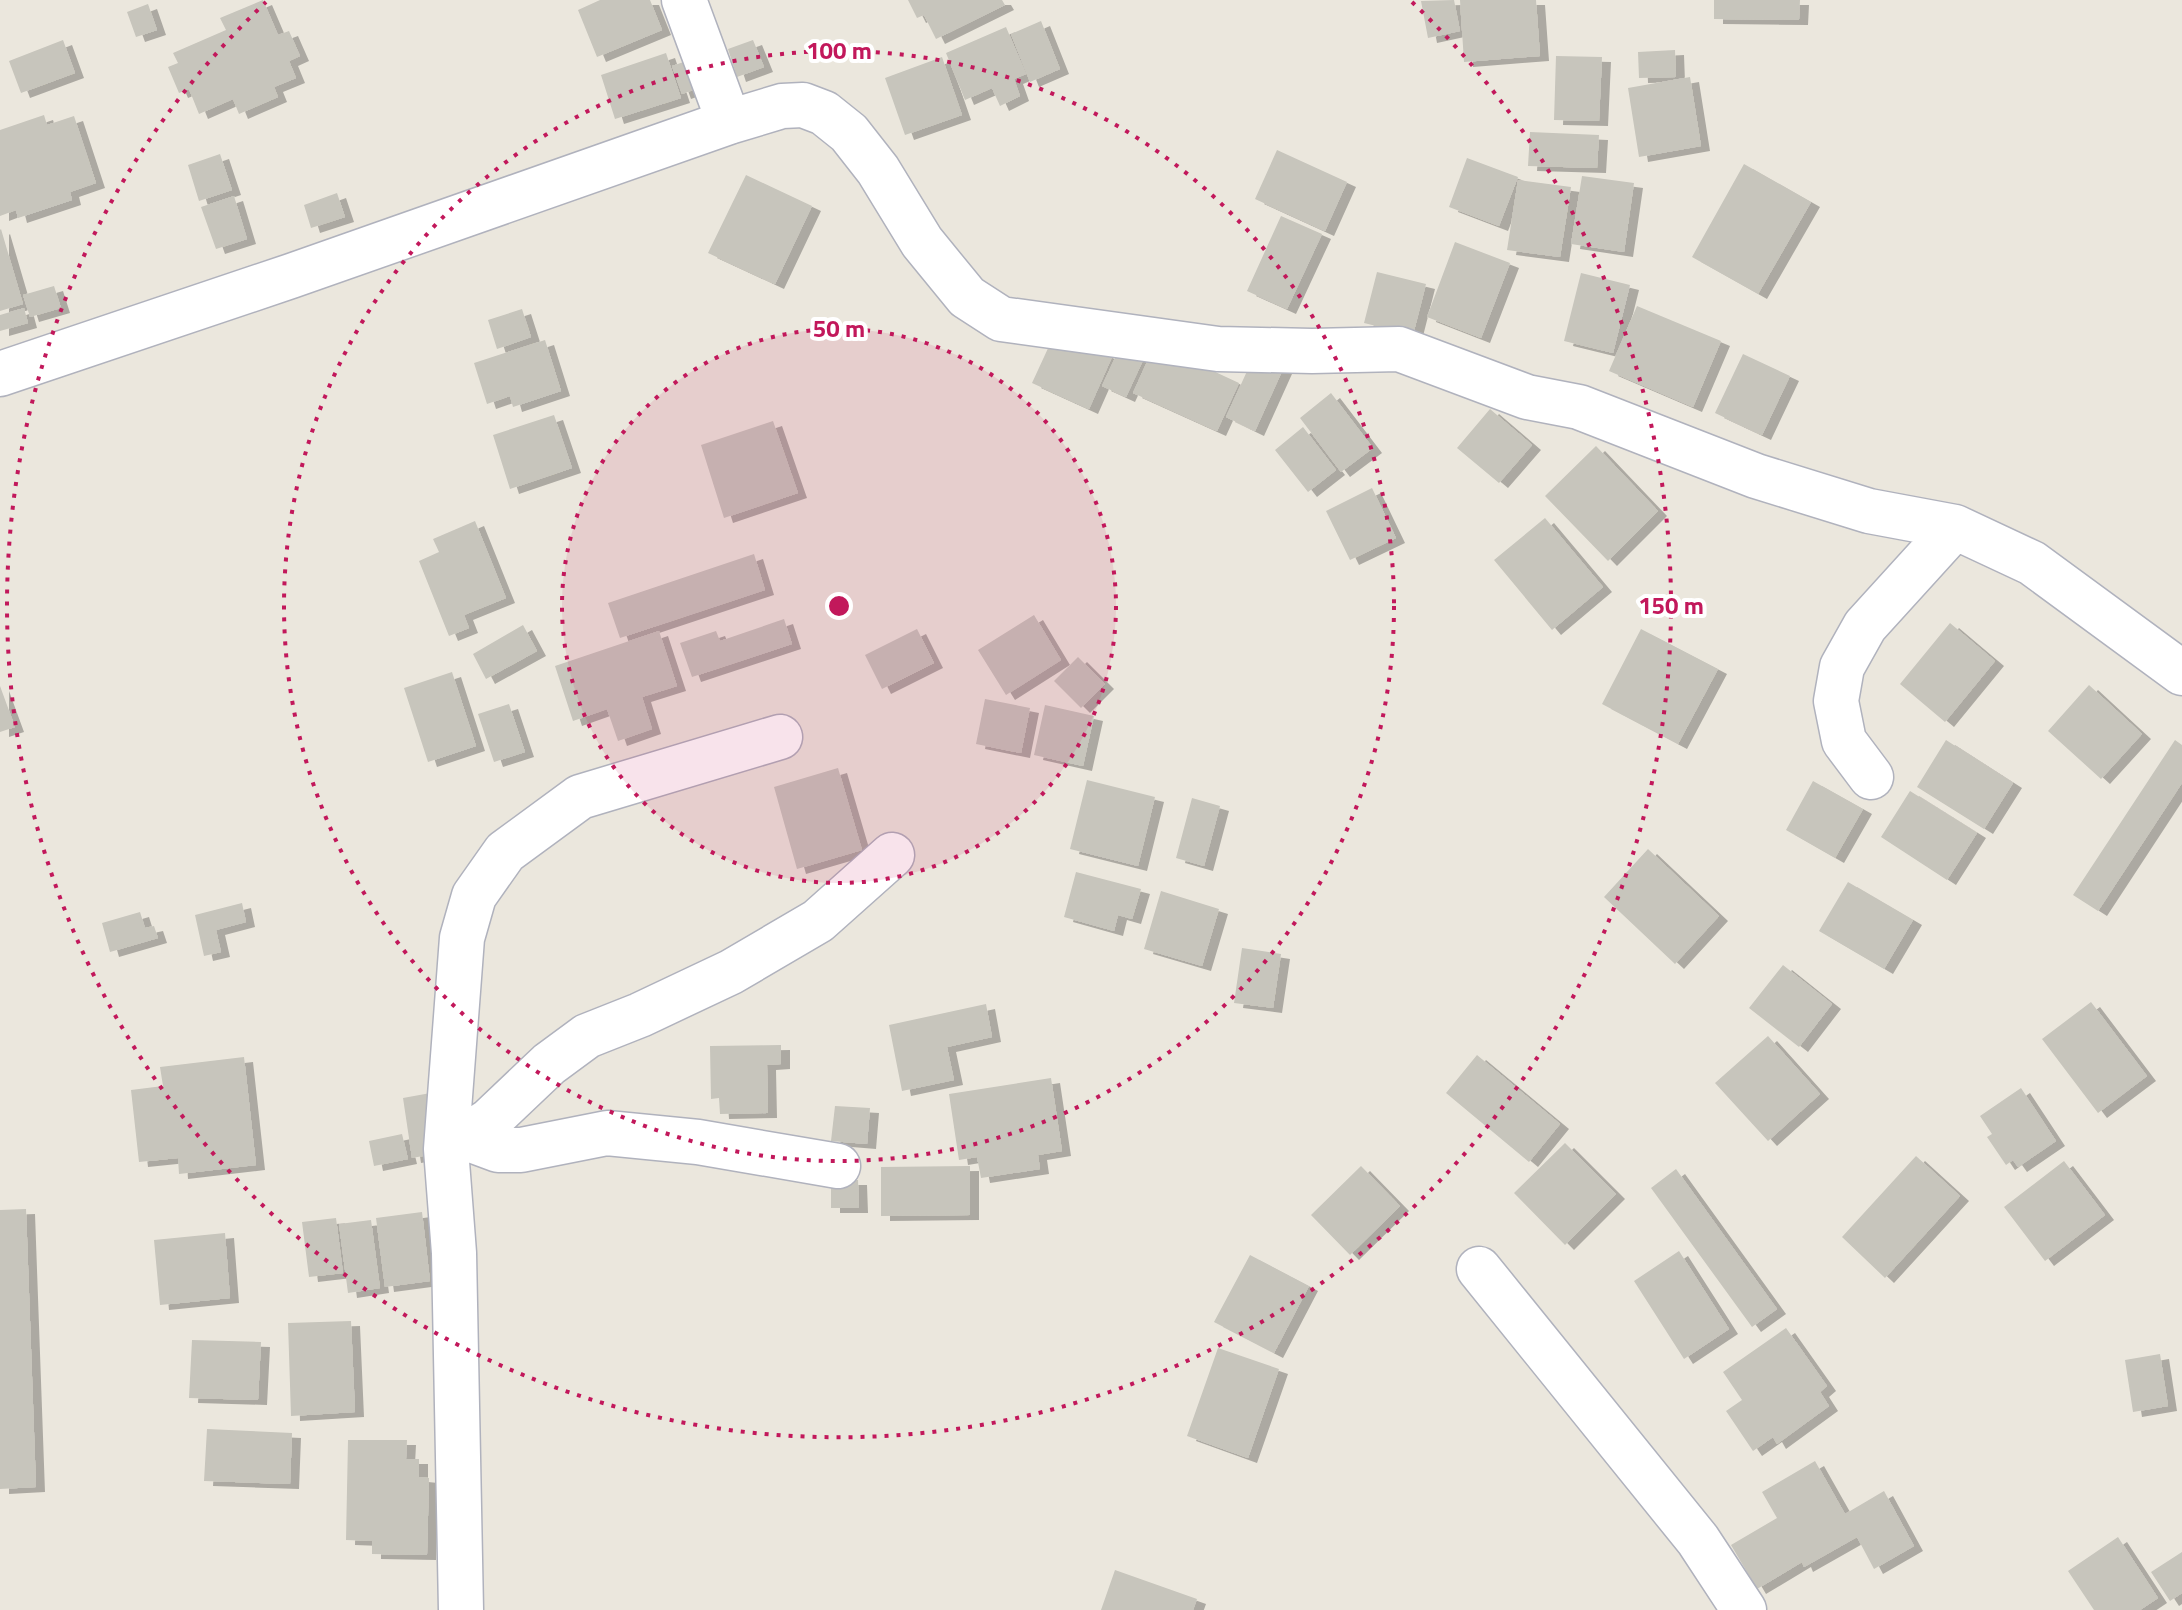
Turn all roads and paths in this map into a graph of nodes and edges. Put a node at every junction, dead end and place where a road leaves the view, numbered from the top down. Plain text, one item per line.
1 (684, 0) edge
2 (729, 122) junction
3 (0, 374) edge
4 (1955, 527) junction
5 (2182, 673) edge
6 (780, 737) dead end
7 (1871, 777) dead end
8 (892, 855) dead end
9 (455, 1143) junction
10 (838, 1166) dead end
11 (1479, 1269) dead end
12 (461, 1610) edge
13 (1744, 1610) edge

1 - 2 street
2 - 3 street
2 - 4 street
4 - 5 street
4 - 7 street
6 - 9 street
8 - 9 street
9 - 10 street
9 - 12 street
11 - 13 street

